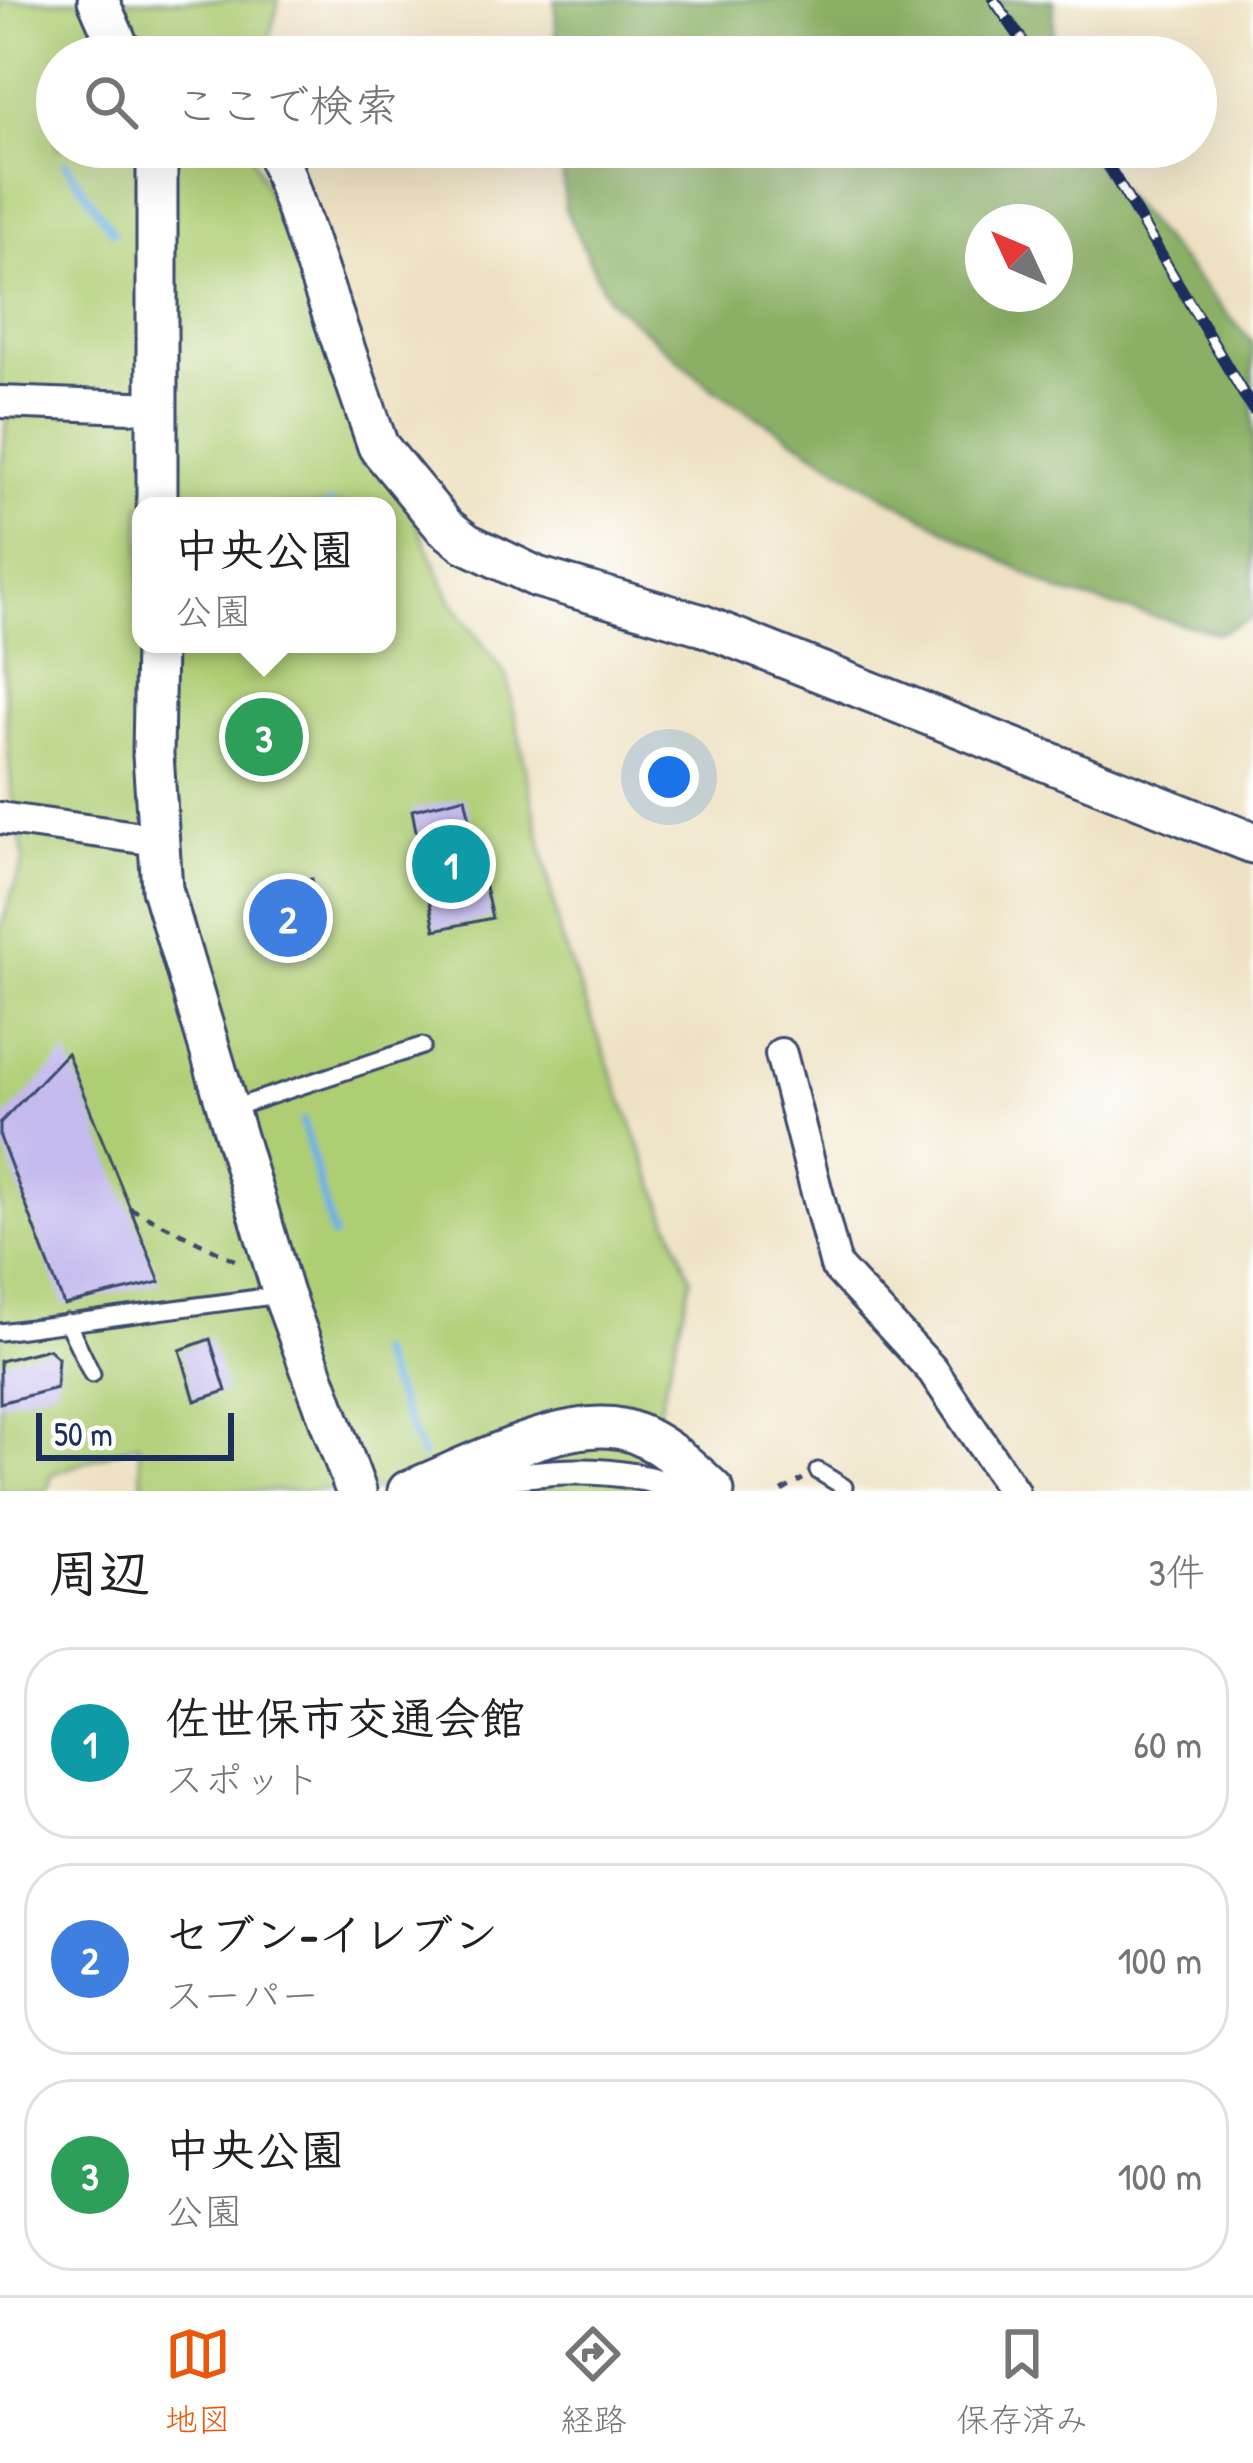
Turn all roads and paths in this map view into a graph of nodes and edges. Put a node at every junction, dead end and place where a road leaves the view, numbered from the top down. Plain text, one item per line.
1 (98, 0) edge
2 (114, 36) edge
3 (157, 168) edge
4 (282, 168) edge
5 (0, 402) edge
6 (159, 408) junction
7 (158, 497) edge
8 (155, 653) edge
9 (0, 818) edge
10 (157, 840) junction
11 (1253, 843) edge
12 (422, 1046) dead end
13 (782, 1054) dead end
14 (227, 1110) junction
15 (130, 1208) dead end
16 (241, 1263) dead end
17 (283, 1294) junction
18 (68, 1322) junction
19 (0, 1332) edge
20 (92, 1374) dead end
21 (818, 1471) dead end
22 (844, 1487) dead end
23 (356, 1491) edge
24 (408, 1491) edge
25 (424, 1491) edge
26 (682, 1491) edge
27 (714, 1491) edge
28 (1013, 1491) edge

1 - 2 street
3 - 6 street
4 - 11 street
5 - 6 street
6 - 7 street
8 - 10 street
9 - 10 street
10 - 14 street
12 - 14 lane
13 - 28 street
14 - 17 street
15 - 16 path
17 - 18 lane
17 - 23 street
18 - 19 lane
18 - 20 lane
21 - 22 lane
24 - 27 street
25 - 26 street

